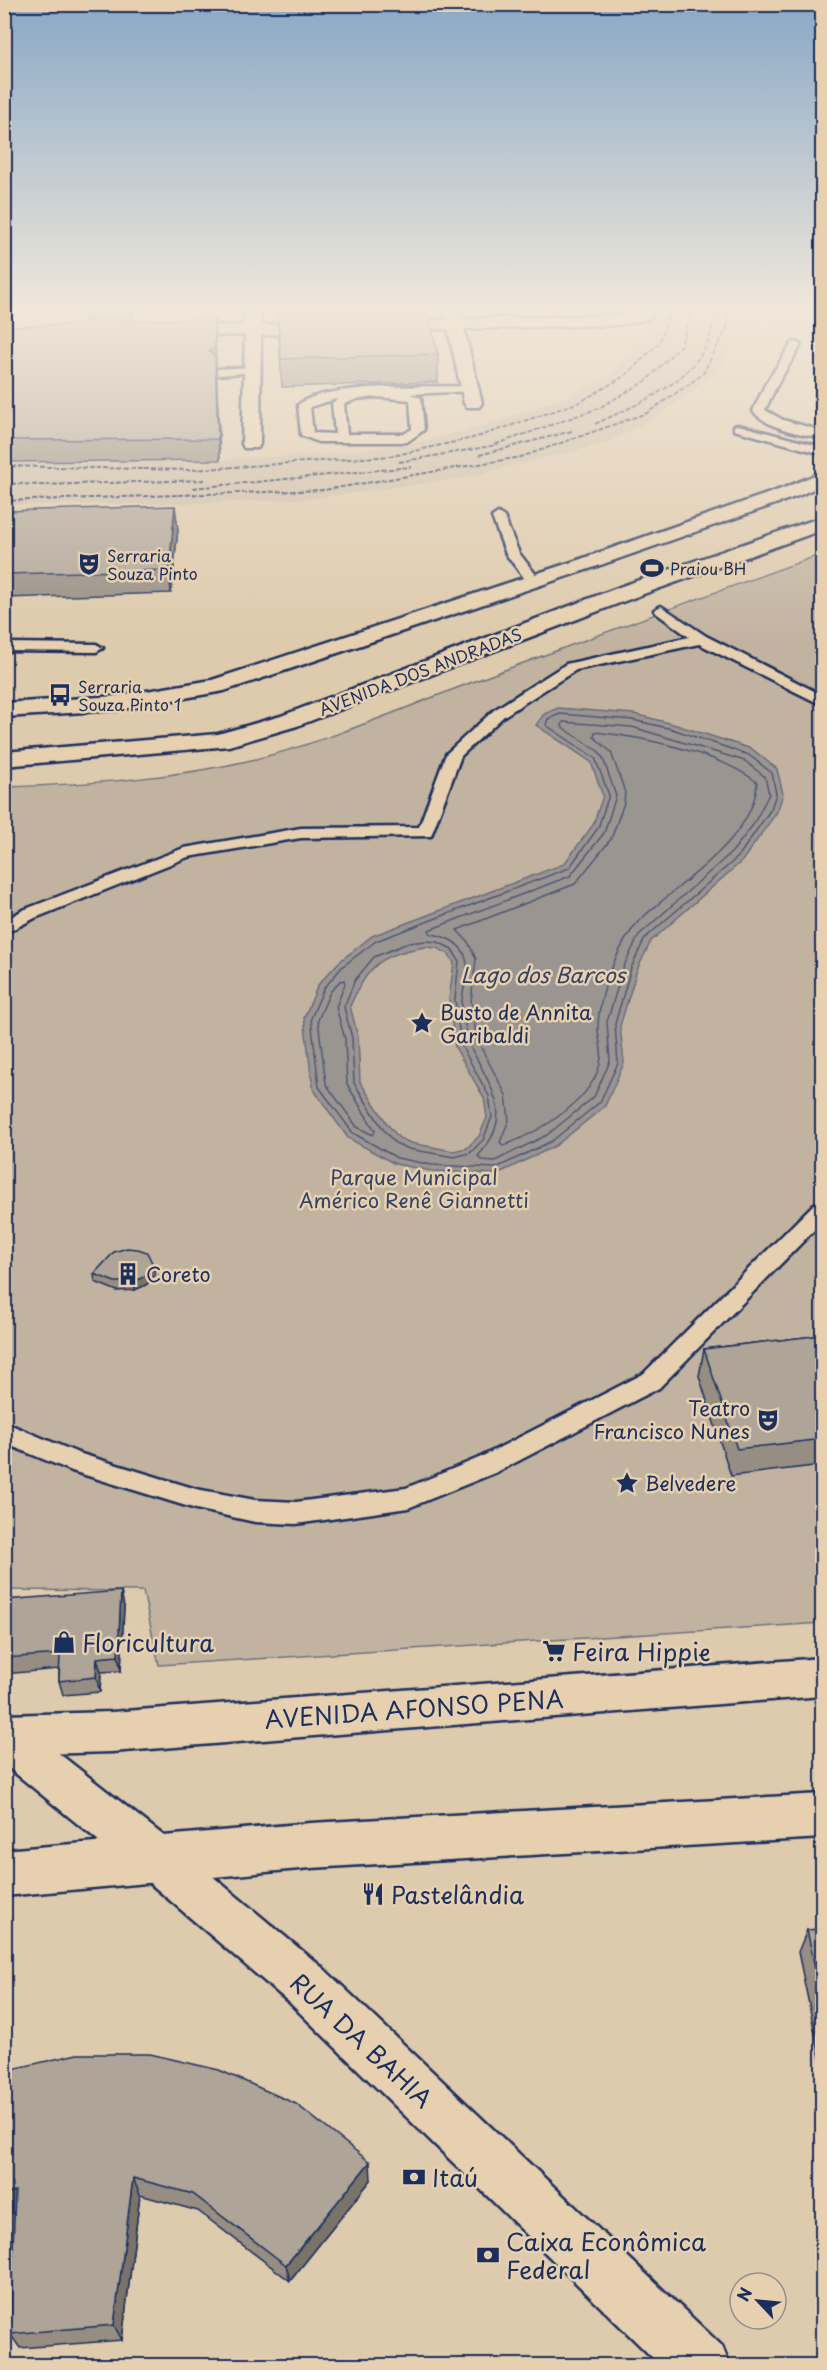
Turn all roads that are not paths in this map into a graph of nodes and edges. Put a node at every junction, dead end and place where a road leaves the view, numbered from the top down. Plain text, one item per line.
1 (252, 421) edge
2 (306, 421) edge
3 (340, 421) edge
4 (417, 421) edge
5 (777, 421) edge
6 (738, 428) dead end
7 (822, 435) edge
8 (341, 438) junction
9 (251, 444) dead end
10 (822, 451) edge
11 (822, 478) edge
12 (498, 517) dead end
13 (822, 523) edge
14 (533, 580) junction
15 (661, 610) dead end
16 (701, 639) junction
17 (4, 647) edge
18 (96, 648) dead end
19 (822, 701) edge
20 (12, 709) edge
21 (4, 759) edge
22 (4, 929) edge
23 (822, 1209) edge
24 (4, 1432) edge
25 (822, 1677) edge
26 (4, 1736) edge
27 (822, 1816) edge
28 (153, 1856) junction
29 (4, 1873) edge
30 (702, 2366) edge

1 - 9 main road
2 - 8 lane
3 - 8 lane
4 - 8 lane
5 - 7 lane
6 - 10 lane
11 - 14 main road
12 - 14 lane
13 - 21 main road, AVENIDA DOS ANDRADAS
14 - 20 main road
15 - 16 lane
16 - 19 lane
16 - 22 lane
17 - 18 lane
23 - 24 lane
25 - 26 main road, AVENIDA AFONSO PENA
26 - 28 main road, RUA DA BAHIA
27 - 28 main road
28 - 29 main road
28 - 30 main road, RUA DA BAHIA

